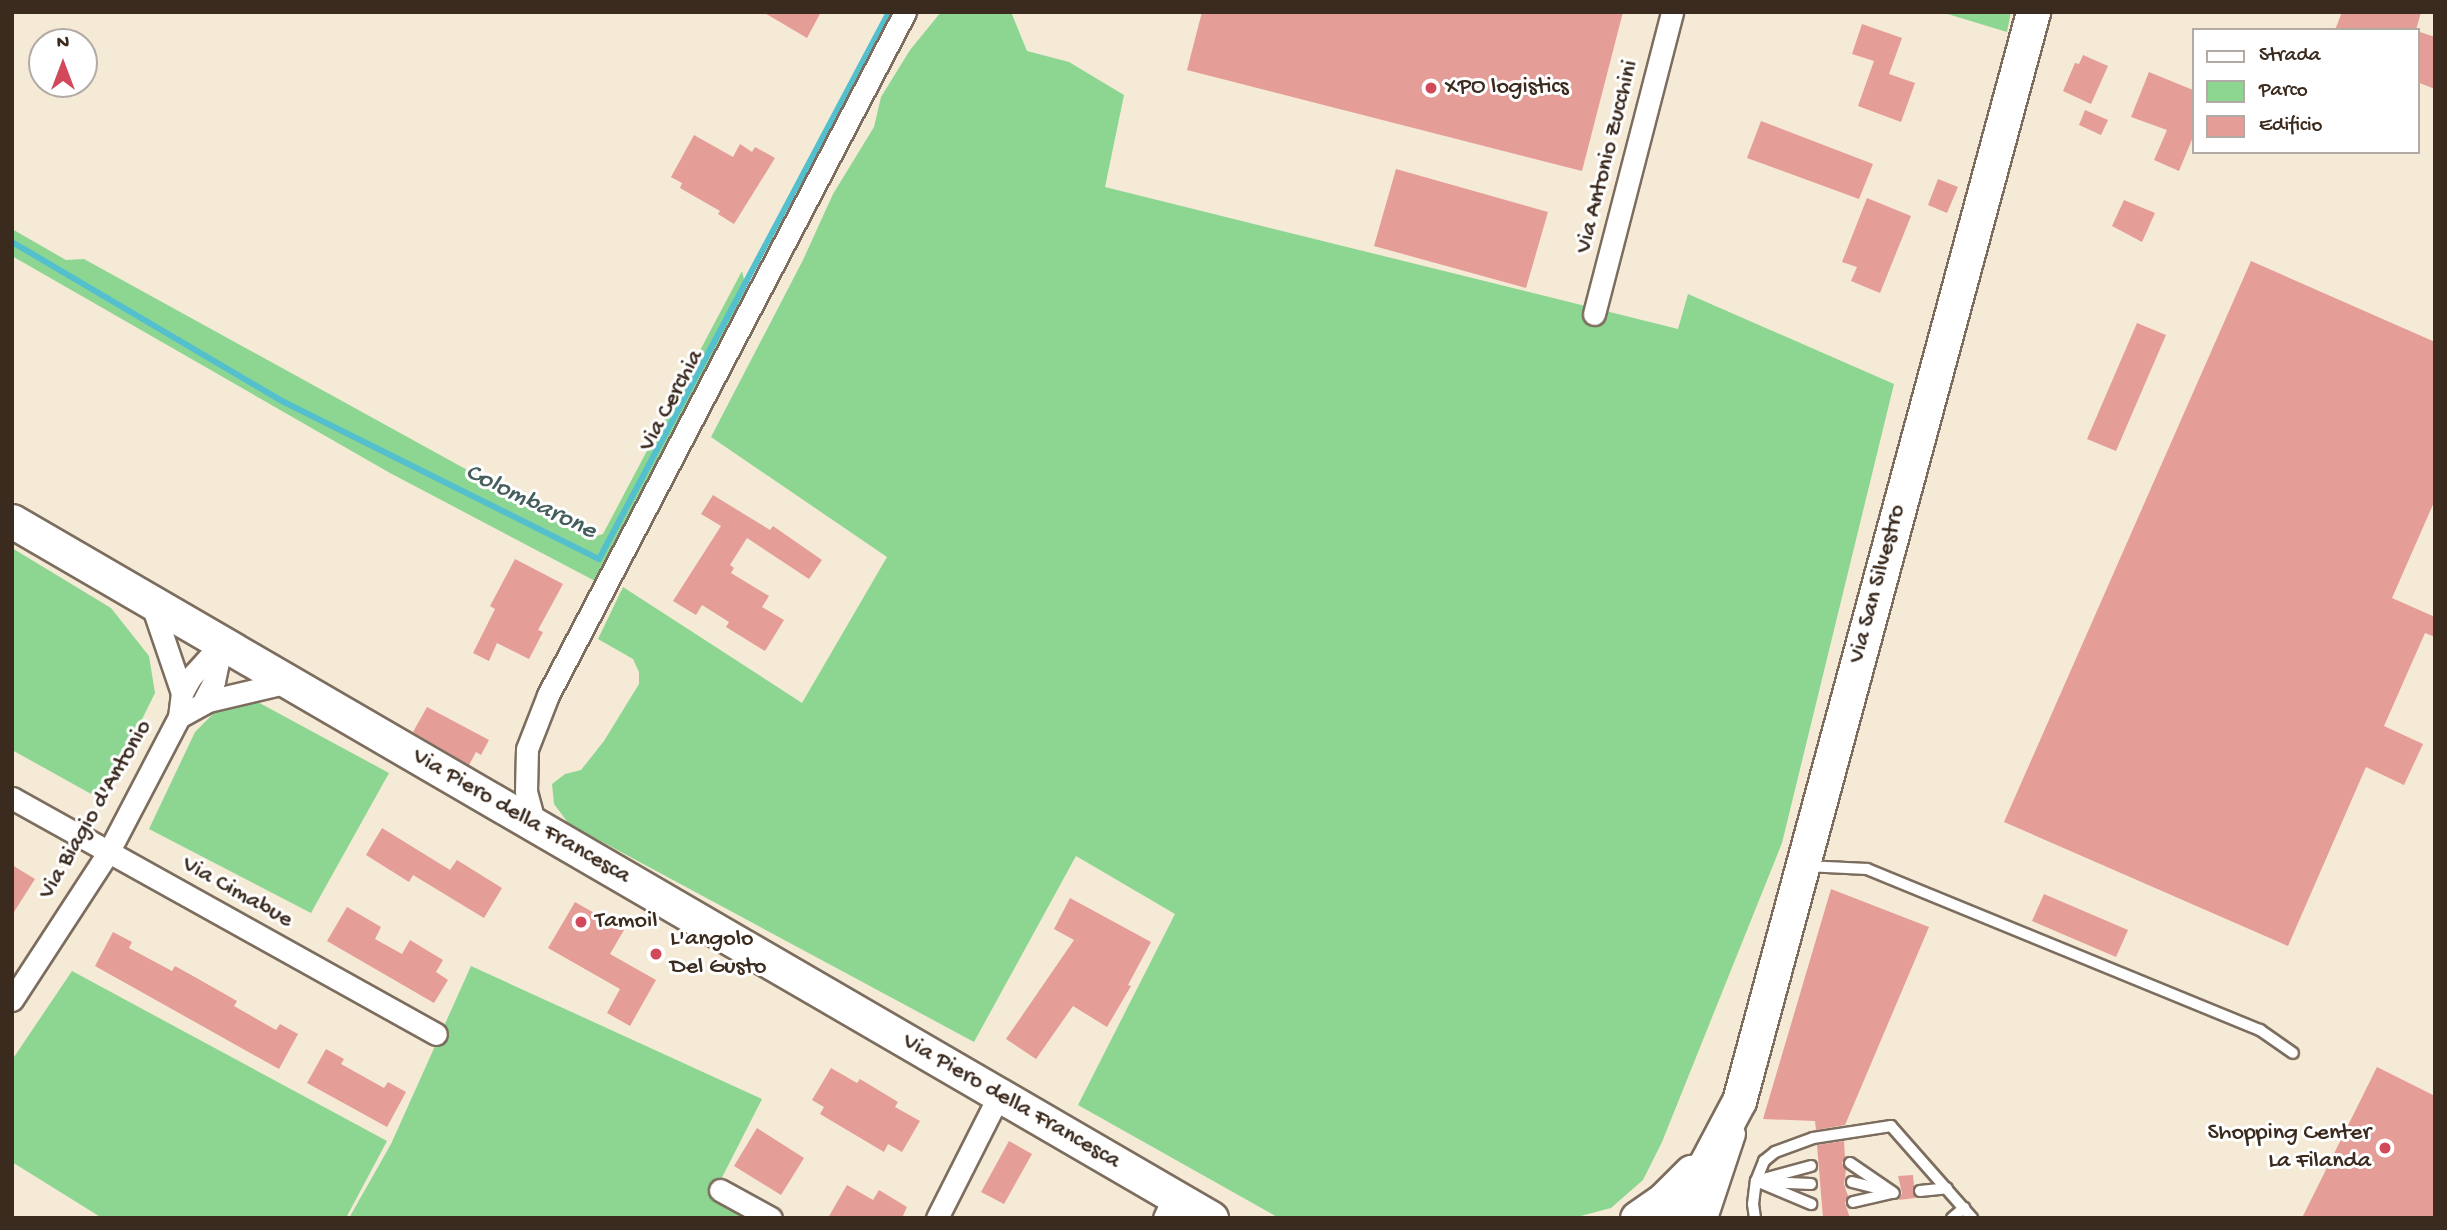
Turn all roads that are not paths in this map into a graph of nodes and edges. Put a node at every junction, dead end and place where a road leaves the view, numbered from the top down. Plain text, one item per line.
1 (905, 12) edge
2 (1672, 12) edge
3 (2033, 12) edge
4 (1594, 314) dead end
5 (12, 522) edge
6 (151, 602) junction
7 (222, 643) junction
8 (289, 682) junction
9 (182, 693) junction
10 (202, 704) junction
11 (179, 717) junction
12 (12, 798) edge
13 (535, 825) junction
14 (108, 852) junction
15 (1802, 866) junction
16 (12, 1000) edge
17 (436, 1034) dead end
18 (2293, 1053) dead end
19 (999, 1095) junction
20 (1739, 1101) junction
21 (1713, 1151) junction
22 (1850, 1163) dead end
23 (1811, 1166) dead end
24 (1756, 1181) junction
25 (1852, 1182) dead end
26 (1811, 1184) dead end
27 (1947, 1188) junction
28 (720, 1191) dead end
29 (1920, 1191) dead end
30 (1894, 1193) junction
31 (1853, 1202) dead end
32 (1811, 1204) dead end
33 (1169, 1207) edge
34 (1964, 1208) junction
35 (771, 1218) edge
36 (937, 1218) edge
37 (1211, 1218) edge
38 (1637, 1218) edge
39 (1677, 1218) edge
40 (1706, 1218) edge
41 (1755, 1218) edge
42 (1952, 1218) edge
43 (1972, 1218) edge

1 - 13 street, Via Cerchia
2 - 4 street, Via Antonio Zucchini
3 - 15 main road, Via San Silvestro
5 - 6 main road, Via Piero della Francesca
6 - 7 main road, Via Piero della Francesca
6 - 9 street, Via Biagio d'Antonio
7 - 8 main road, Via Piero della Francesca
7 - 9 street, Via Biagio d'Antonio
7 - 10 street
8 - 10 street, Via Biagio d'Antonio
8 - 13 main road, Via Piero della Francesca
9 - 11 street, Via Biagio d'Antonio
10 - 11 street, Via Biagio d'Antonio
11 - 14 street, Via Biagio d'Antonio
12 - 14 street, Via Cimabue
13 - 19 main road, Via Piero della Francesca
14 - 16 street, Via Biagio d'Antonio
14 - 17 street, Via Cimabue
15 - 18 lane
15 - 20 main road, Via San Silvestro
19 - 33 main road, Via Piero della Francesca
19 - 36 street
20 - 21 main road, Via San Silvestro
20 - 40 street
21 - 38 main road, Via San Silvestro
21 - 39 main road, Via San Silvestro
22 - 30 lane
23 - 24 lane
24 - 26 lane
24 - 27 lane
24 - 32 lane
24 - 41 lane
25 - 30 lane
27 - 29 lane
27 - 34 lane
28 - 35 street
30 - 31 lane
33 - 37 main road, Via Piero della Francesca
34 - 42 lane
34 - 43 lane

